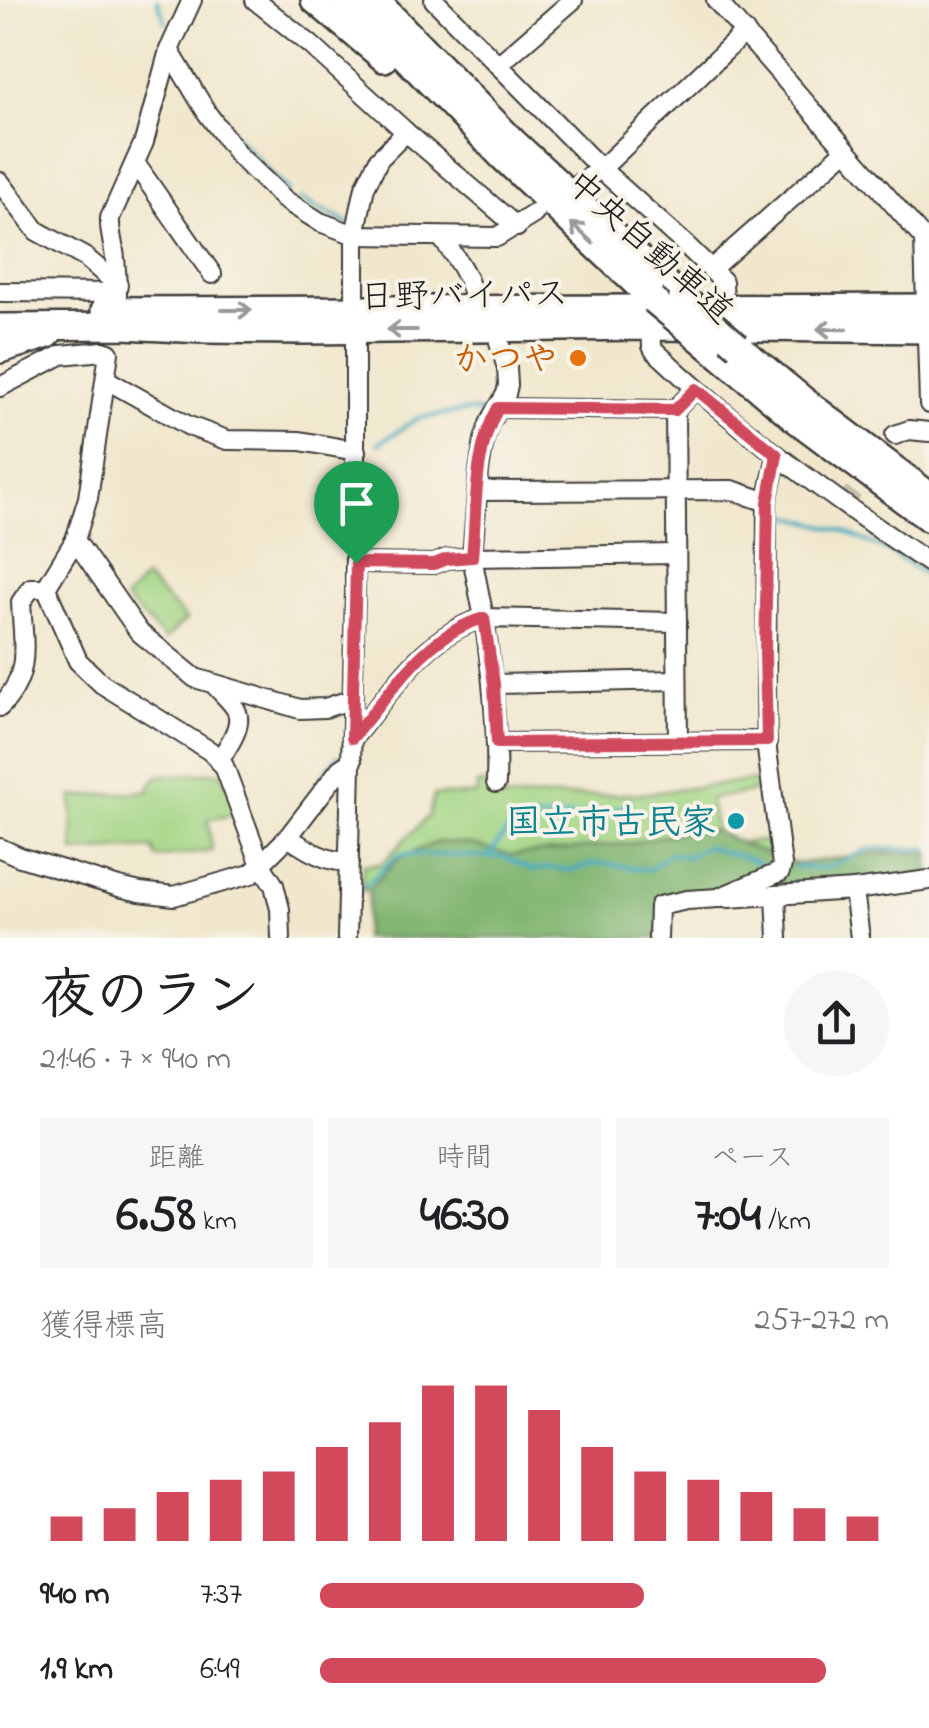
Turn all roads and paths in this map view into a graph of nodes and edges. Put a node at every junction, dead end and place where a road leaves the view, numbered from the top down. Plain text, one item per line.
1 (192, 0) edge
2 (255, 0) edge
3 (314, 0) edge
4 (349, 0) edge
5 (376, 0) edge
6 (434, 0) edge
7 (573, 0) edge
8 (716, 0) edge
9 (745, 32) junction
10 (169, 50) junction
11 (498, 65) junction
12 (406, 132) junction
13 (845, 151) junction
14 (503, 158) junction
15 (135, 162) junction
16 (601, 169) junction
17 (0, 182) edge
18 (581, 182) dead end
19 (534, 214) dead end
20 (516, 226) junction
21 (355, 235) junction
22 (441, 237) junction
23 (926, 239) edge
24 (710, 269) junction
25 (212, 274) dead end
26 (0, 292) edge
27 (117, 296) junction
28 (724, 308) junction
29 (475, 310) junction
30 (0, 313) edge
31 (927, 318) edge
32 (356, 320) junction
33 (0, 327) edge
34 (72, 327) junction
35 (651, 327) junction
36 (498, 330) junction
37 (0, 350) edge
38 (107, 380) junction
39 (0, 387) edge
40 (696, 389) junction
41 (929, 404) edge
42 (498, 408) junction
43 (675, 410) junction
44 (929, 432) edge
45 (895, 435) dead end
46 (356, 451) junction
47 (777, 455) junction
48 (676, 489) junction
49 (478, 490) junction
50 (929, 495) edge
51 (768, 502) junction
52 (929, 518) edge
53 (75, 540) junction
54 (676, 554) junction
55 (472, 557) junction
56 (356, 563) junction
57 (929, 563) edge
58 (46, 588) junction
59 (484, 618) junction
60 (677, 622) junction
61 (677, 680) junction
62 (214, 684) junction
63 (494, 684) junction
64 (353, 699) junction
65 (0, 708) edge
66 (352, 738) junction
67 (678, 740) junction
68 (767, 741) junction
69 (497, 743) junction
70 (219, 761) junction
71 (352, 761) junction
72 (496, 783) dead end
73 (288, 837) junction
74 (0, 848) edge
75 (349, 862) junction
76 (261, 865) junction
77 (929, 880) edge
78 (854, 890) junction
79 (776, 896) junction
80 (718, 898) junction
81 (281, 938) edge
82 (347, 938) edge
83 (658, 938) edge
84 (778, 938) edge
85 (860, 938) edge

1 - 10 street
2 - 12 street
3 - 14 highway
4 - 14 highway, 中央自動車道
5 - 50 highway, 中央自動車道, bridge
6 - 11 street
7 - 11 street
8 - 9 street
9 - 13 street
9 - 16 street
10 - 15 street
10 - 21 street
11 - 16 street
12 - 20 street
12 - 21 street
13 - 23 street
13 - 24 street
52 -> 14 highway, 中央自動車道, bridge
15 - 25 street
15 - 27 street
16 - 18 street
16 - 24 street
17 - 27 street
19 - 20 street
20 - 22 street
21 - 22 street
21 - 32 street
22 - 29 street
23 - 31 street
24 - 28 street
26 - 27 street
27 - 30 highway, 日野バイパス
27 -> 32 highway, 日野バイパス
28 - 29 highway, 日野バイパス
28 - 31 highway, 日野バイパス
29 - 32 highway, 日野バイパス
31 -> 35 highway, 日野バイパス
31 - 41 street
32 - 34 highway, 日野バイパス
36 -> 32 highway, 日野バイパス
32 - 46 street
33 - 34 highway, 日野バイパス
34 - 37 highway
35 - 36 highway, 日野バイパス
35 - 40 street
36 - 42 street
38 - 39 street
38 - 46 street
38 - 53 street
40 - 43 street
40 - 47 street
42 - 43 street
42 - 49 street
43 - 48 street
44 - 45 street
46 - 56 street
47 - 51 street
47 - 57 street
48 - 49 street
48 - 51 street
48 - 54 street
49 - 55 street
51 - 68 street
53 - 58 street
53 - 62 street
54 - 55 street
54 - 60 street
55 - 56 street
55 - 59 street
56 - 64 street
58 - 65 street
58 - 70 street
59 - 60 street
59 - 63 street
59 - 66 street
60 - 61 street
61 - 63 street
61 - 67 street
62 - 64 street
62 - 70 street
63 - 69 street
64 - 66 street
66 - 71 street
67 - 68 street
67 - 69 street
68 - 80 street
69 - 72 street
70 - 76 street
71 - 73 street
71 - 75 street
73 - 75 street
73 - 76 street
74 - 76 street
75 - 82 street
76 - 81 street
77 - 78 street
78 - 79 street
78 - 85 street
79 - 80 street
79 - 84 street
80 - 83 street

